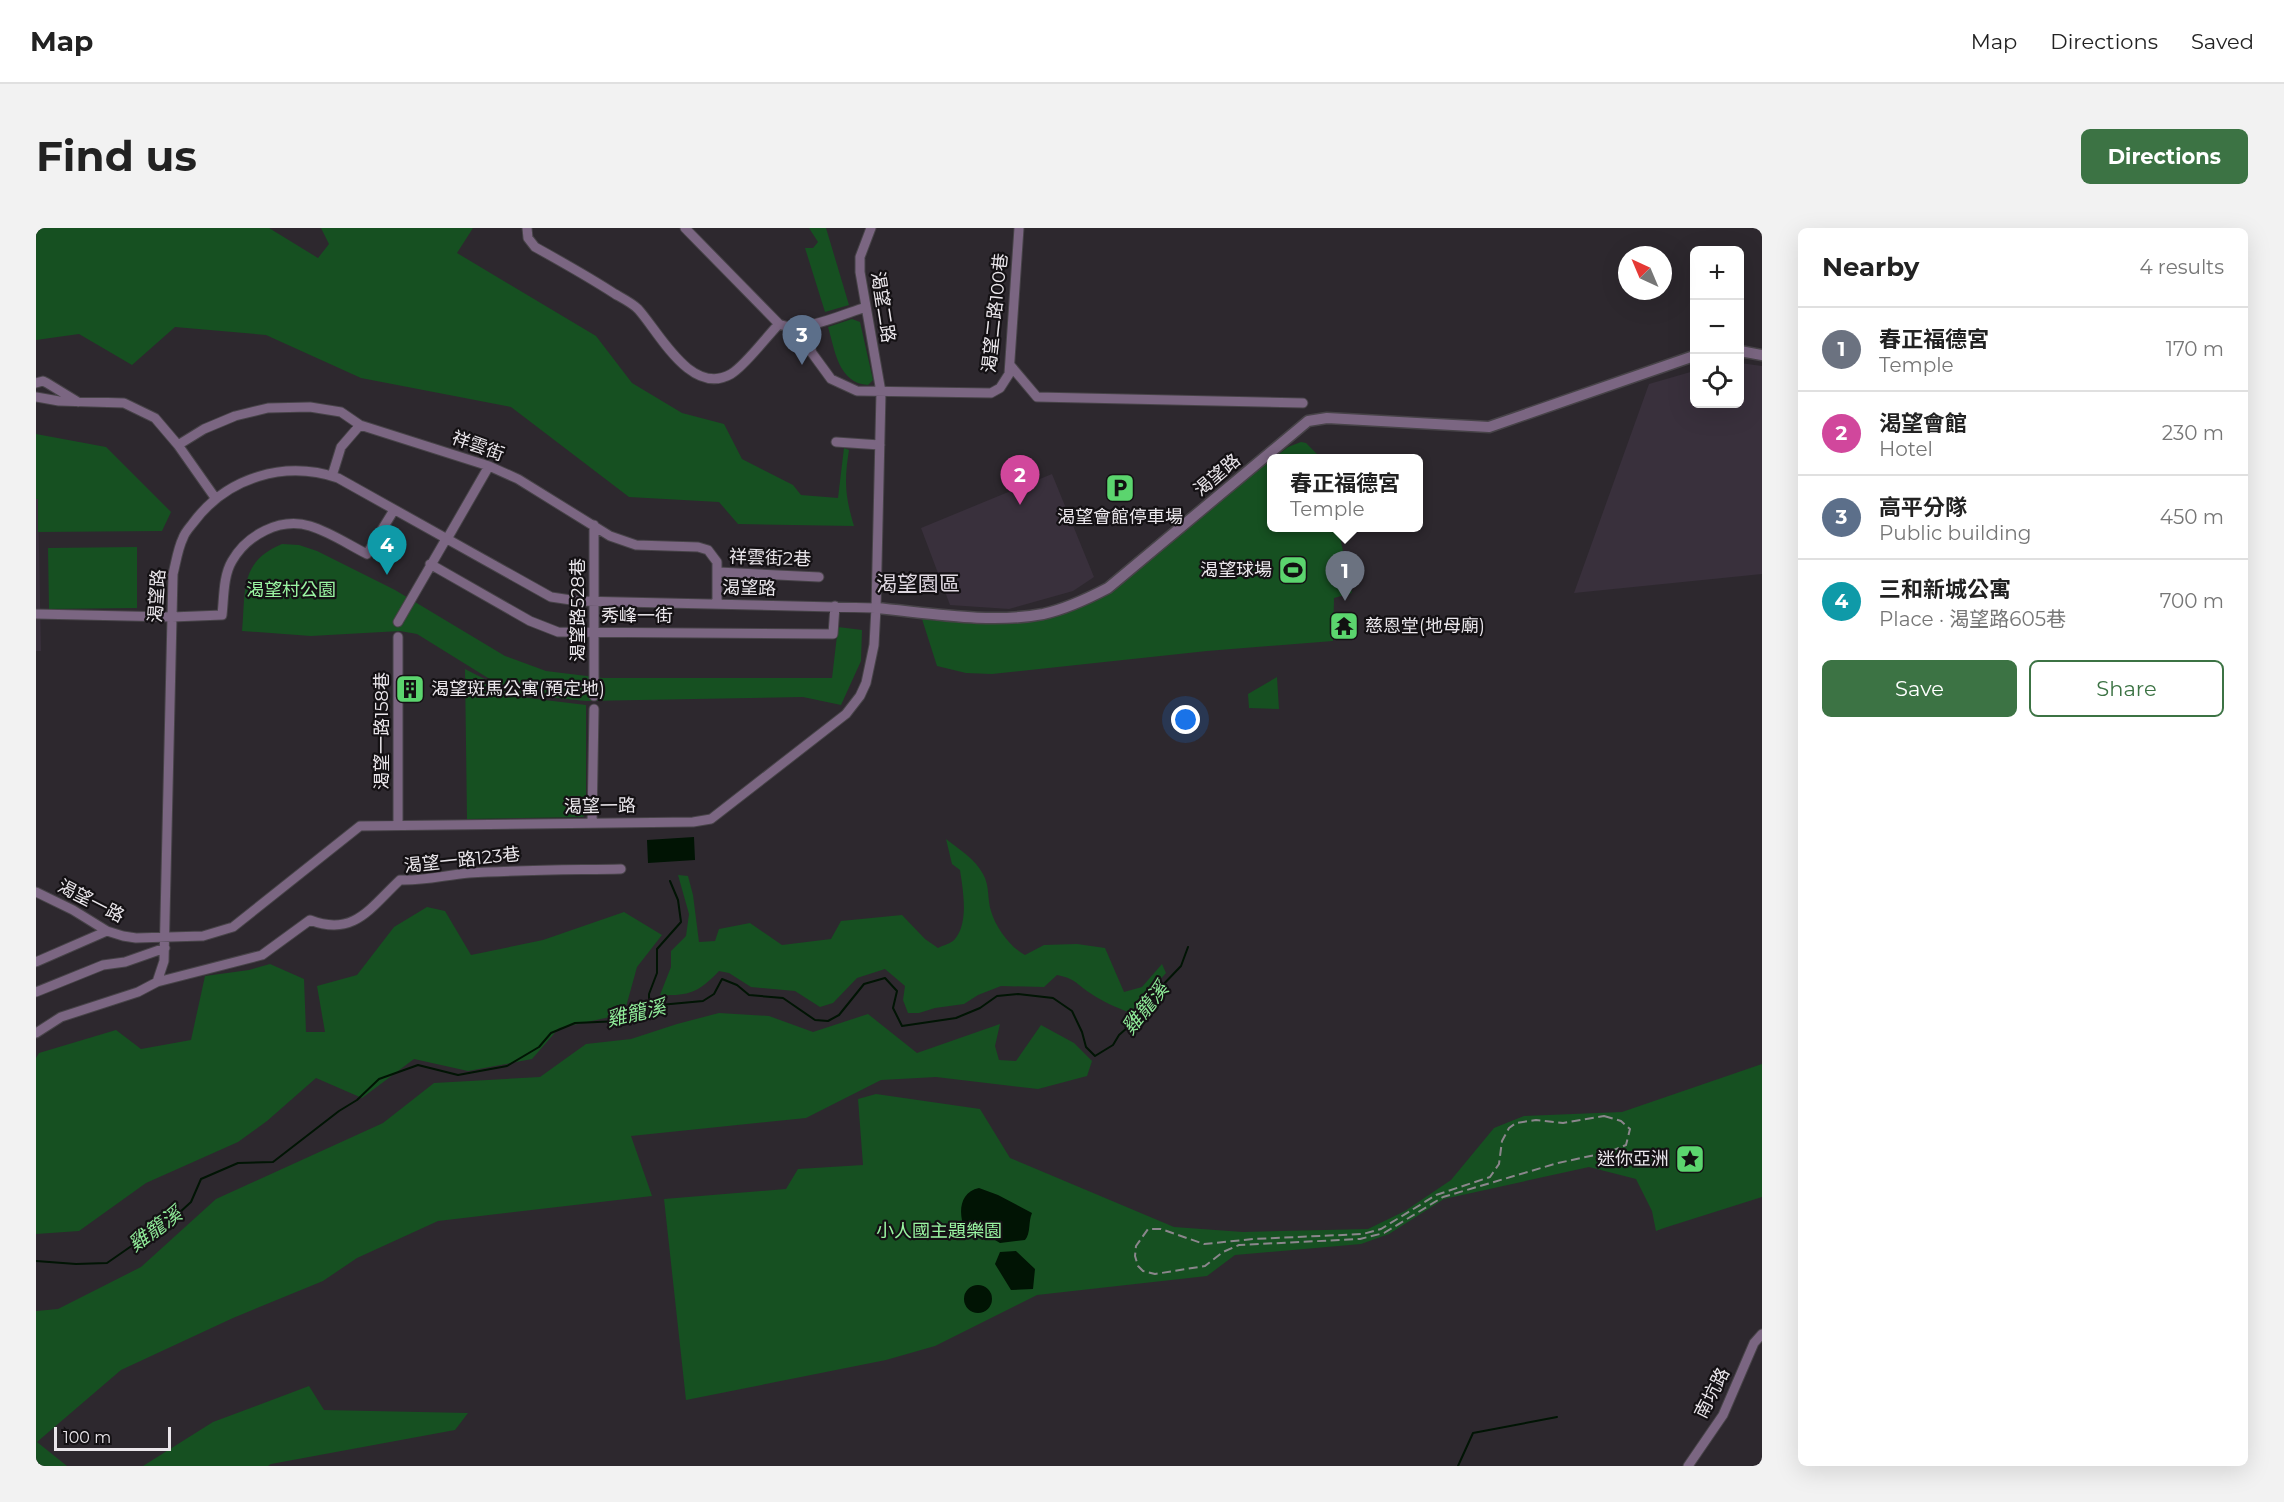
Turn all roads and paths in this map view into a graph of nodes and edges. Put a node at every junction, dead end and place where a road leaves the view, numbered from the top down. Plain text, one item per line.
1 (527, 228) edge
2 (685, 228) edge
3 (870, 228) edge
4 (1019, 228) edge
5 (866, 307) junction
6 (779, 324) junction
7 (802, 326) junction
8 (1744, 352) edge
9 (1762, 354) edge
10 (1690, 358) edge
11 (1010, 365) junction
12 (36, 384) edge
13 (881, 392) junction
14 (36, 397) edge
15 (78, 402) junction
16 (1304, 403) dead end
17 (360, 425) junction
18 (836, 442) dead end
19 (178, 445) junction
20 (880, 445) junction
21 (1268, 454) edge
22 (1267, 455) edge
23 (489, 466) junction
24 (332, 476) junction
25 (216, 499) junction
26 (394, 510) junction
27 (594, 525) junction
28 (446, 539) junction
29 (430, 564) junction
30 (718, 572) junction
31 (819, 577) dead end
32 (594, 601) junction
33 (717, 604) junction
34 (835, 606) junction
35 (876, 608) junction
36 (36, 614) edge
37 (172, 617) junction
38 (398, 622) dead end
39 (594, 633) junction
40 (396, 643) dead end
41 (594, 696) dead end
42 (594, 709) dead end
43 (749, 778) dead end
44 (749, 789) junction
45 (592, 823) junction
46 (398, 825) junction
47 (621, 869) dead end
48 (36, 892) edge
49 (107, 931) junction
50 (165, 943) junction
51 (36, 962) edge
52 (157, 982) junction
53 (36, 992) edge
54 (36, 1033) edge
55 (1762, 1334) edge
56 (1688, 1466) edge

1 - 6 street
2 - 6 street
3 - 5 street, 渴望二路
4 - 11 street, 渴望二路100巷
5 - 7 street
5 - 13 street, 渴望二路
6 - 7 street
7 - 13 street, 渴望二路100巷
8 - 9 street
10 - 21 street, 渴望路
11 - 13 street, 渴望二路100巷
11 - 16 street
12 - 15 street
13 - 20 street, 渴望一路
14 - 15 street
15 - 19 street
17 - 19 street, 祥雲街
17 - 23 street, 祥雲街
17 - 24 street
18 - 20 street
19 - 25 street
20 - 35 street, 渴望一路
22 - 35 street, 渴望路
23 - 27 street, 祥雲街
23 - 28 street
24 - 25 street, 渴望路
24 - 26 street, 渴望路
25 - 37 street, 渴望路
26 - 28 street, 渴望路
26 - 37 street
27 - 30 street, 祥雲街
27 - 32 street, 渴望路528巷
28 - 29 street
28 - 32 street, 渴望路
29 - 38 street
29 - 39 street, 秀峰一街
30 - 31 street, 祥雲街2巷
30 - 33 street
32 - 33 street, 渴望路
32 - 39 street, 渴望路528巷
33 - 34 street, 渴望路
34 - 35 street, 渴望路
34 - 39 street, 秀峰一街
35 - 44 street, 渴望一路
36 - 37 street
37 - 50 street, 渴望路
39 - 41 street, 渴望路528巷
40 - 46 street, 渴望一路158巷
42 - 45 street
43 - 44 street
44 - 45 street, 渴望一路
45 - 46 street, 渴望一路
46 - 50 street, 渴望一路
47 - 52 street, 渴望一路123巷
48 - 49 street, 渴望一路
49 - 50 street, 渴望一路
49 - 51 street
50 - 52 street, 渴望路
50 - 53 street
52 - 54 street
55 - 56 street, 南坑路

